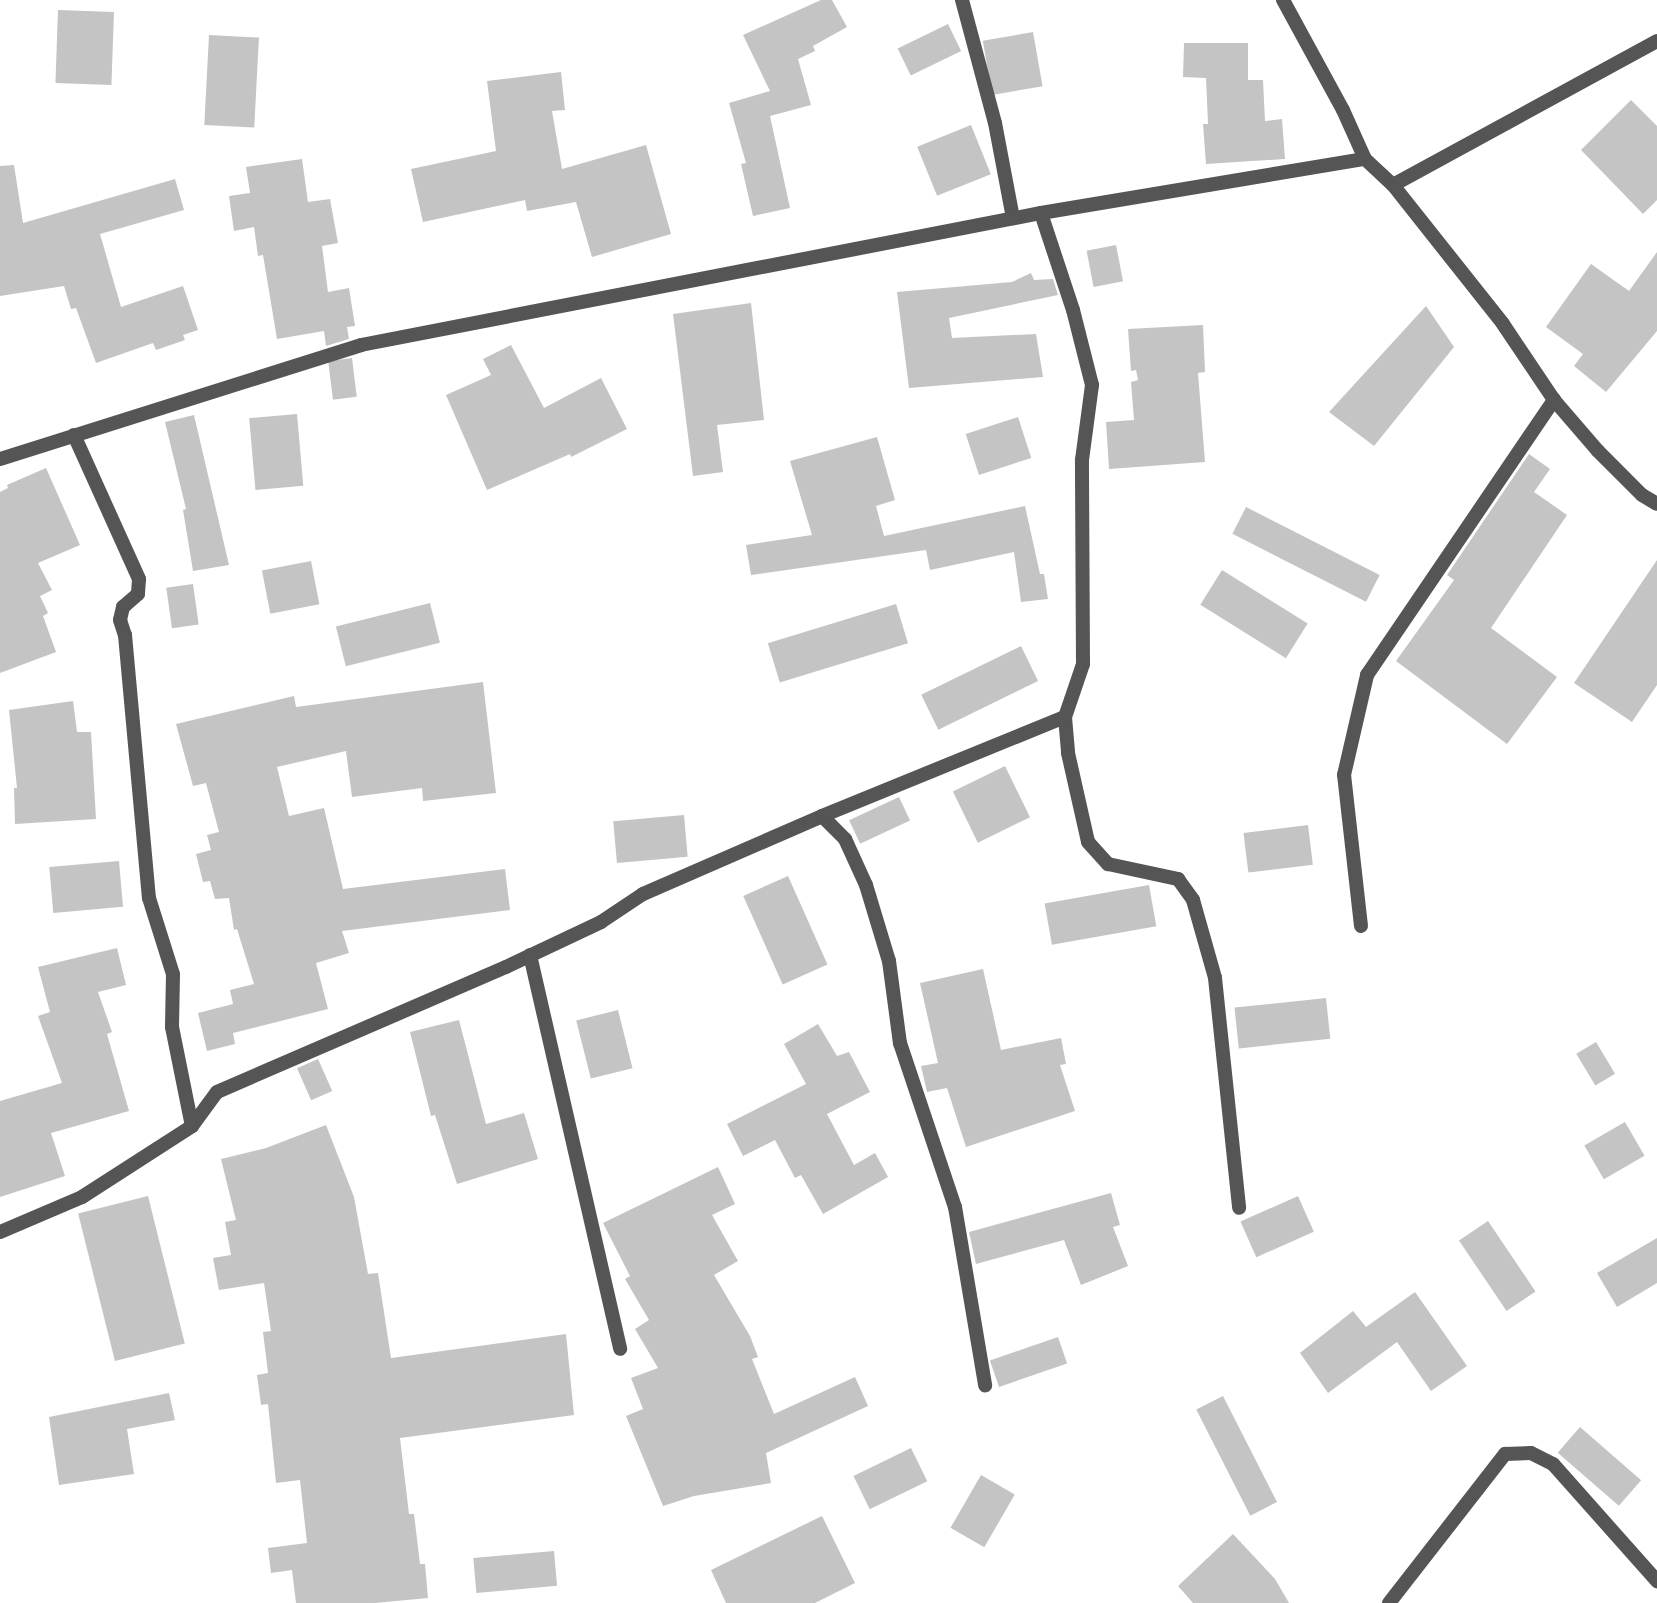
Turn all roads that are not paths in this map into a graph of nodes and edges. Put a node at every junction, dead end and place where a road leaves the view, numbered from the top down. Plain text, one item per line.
1 (961, 0) edge
2 (1283, 0) edge
3 (1657, 41) edge
4 (1365, 159) junction
5 (1393, 185) junction
6 (1041, 213) junction
7 (1013, 218) junction
8 (1554, 400) junction
9 (74, 435) junction
10 (0, 459) edge
11 (1657, 504) edge
12 (1065, 717) junction
13 (822, 816) junction
14 (1361, 926) dead end
15 (530, 955) junction
16 (192, 1126) junction
17 (1238, 1208) dead end
18 (0, 1232) edge
19 (620, 1349) dead end
20 (985, 1385) dead end
21 (1657, 1581) edge
22 (1389, 1603) edge

1 - 7 street
2 - 4 street
3 - 5 street
4 - 5 street
4 - 6 street
5 - 8 street
6 - 7 street
6 - 12 street
7 - 9 street
8 - 11 street
8 - 14 street
9 - 10 street
9 - 16 street
12 - 13 street
12 - 17 street
13 - 15 street
13 - 20 street
15 - 16 street
15 - 19 street
16 - 18 street
21 - 22 street

